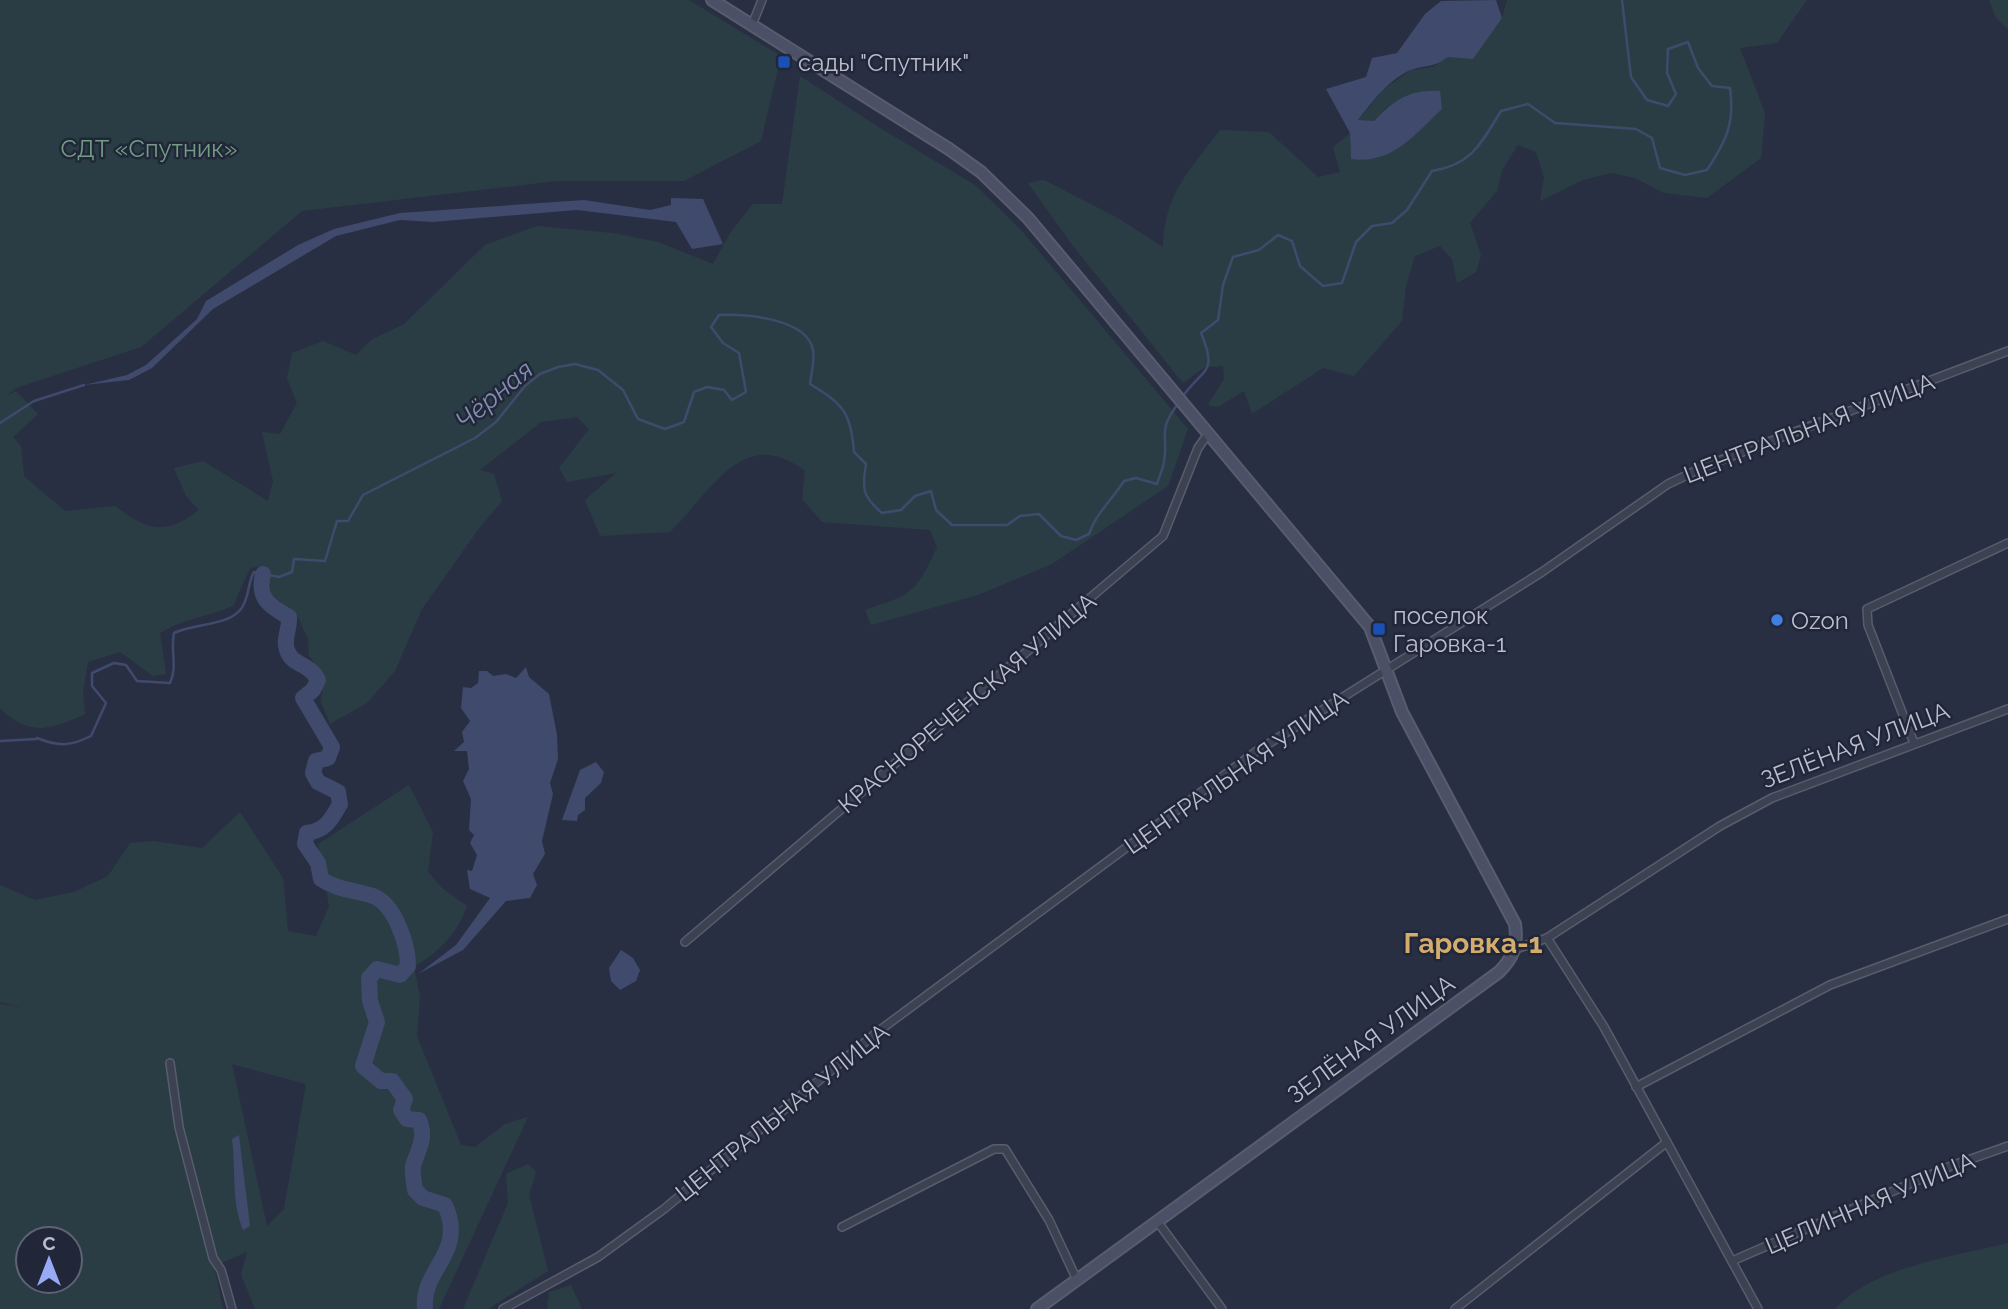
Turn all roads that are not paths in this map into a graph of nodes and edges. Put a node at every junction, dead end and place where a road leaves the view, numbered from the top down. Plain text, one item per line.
1 (712, 0) edge
2 (762, 0) edge
3 (752, 25) junction
4 (2008, 351) edge
5 (1208, 434) junction
6 (2008, 543) edge
7 (1387, 670) junction
8 (2008, 709) edge
9 (1914, 743) junction
10 (2008, 919) edge
11 (1547, 938) junction
12 (685, 942) dead end
13 (1516, 949) junction
14 (170, 1063) dead end
15 (1636, 1087) junction
16 (1667, 1142) junction
17 (2008, 1146) edge
18 (1157, 1221) junction
19 (842, 1227) dead end
20 (1732, 1261) junction
21 (1077, 1280) junction
22 (232, 1309) edge
23 (503, 1309) edge
24 (1037, 1309) edge
25 (1222, 1309) edge
26 (1455, 1309) edge
27 (1758, 1309) edge

1 - 3 main road
2 - 3 street
3 - 5 main road
4 - 7 street, ЦЕНТРАЛЬНАЯ УЛИЦА
5 - 7 main road
5 - 12 street, КРАСНОРЕЧЕНСКАЯ УЛИЦА
6 - 9 street
7 - 13 main road
7 - 23 street, ЦЕНТРАЛЬНАЯ УЛИЦА
8 - 9 street, ЗЕЛЁНАЯ УЛИЦА
9 - 11 street, ЗЕЛЁНАЯ УЛИЦА
10 - 15 street
11 - 13 street, ЗЕЛЁНАЯ УЛИЦА
11 - 15 street
13 - 18 main road, ЗЕЛЁНАЯ УЛИЦА
14 - 22 street
15 - 16 street
16 - 20 street
16 - 26 street
17 - 20 street, ЦЕЛИННАЯ УЛИЦА
18 - 21 main road, ЗЕЛЁНАЯ УЛИЦА
18 - 25 street
19 - 21 street
20 - 27 street
21 - 24 main road, ЗЕЛЁНАЯ УЛИЦА

